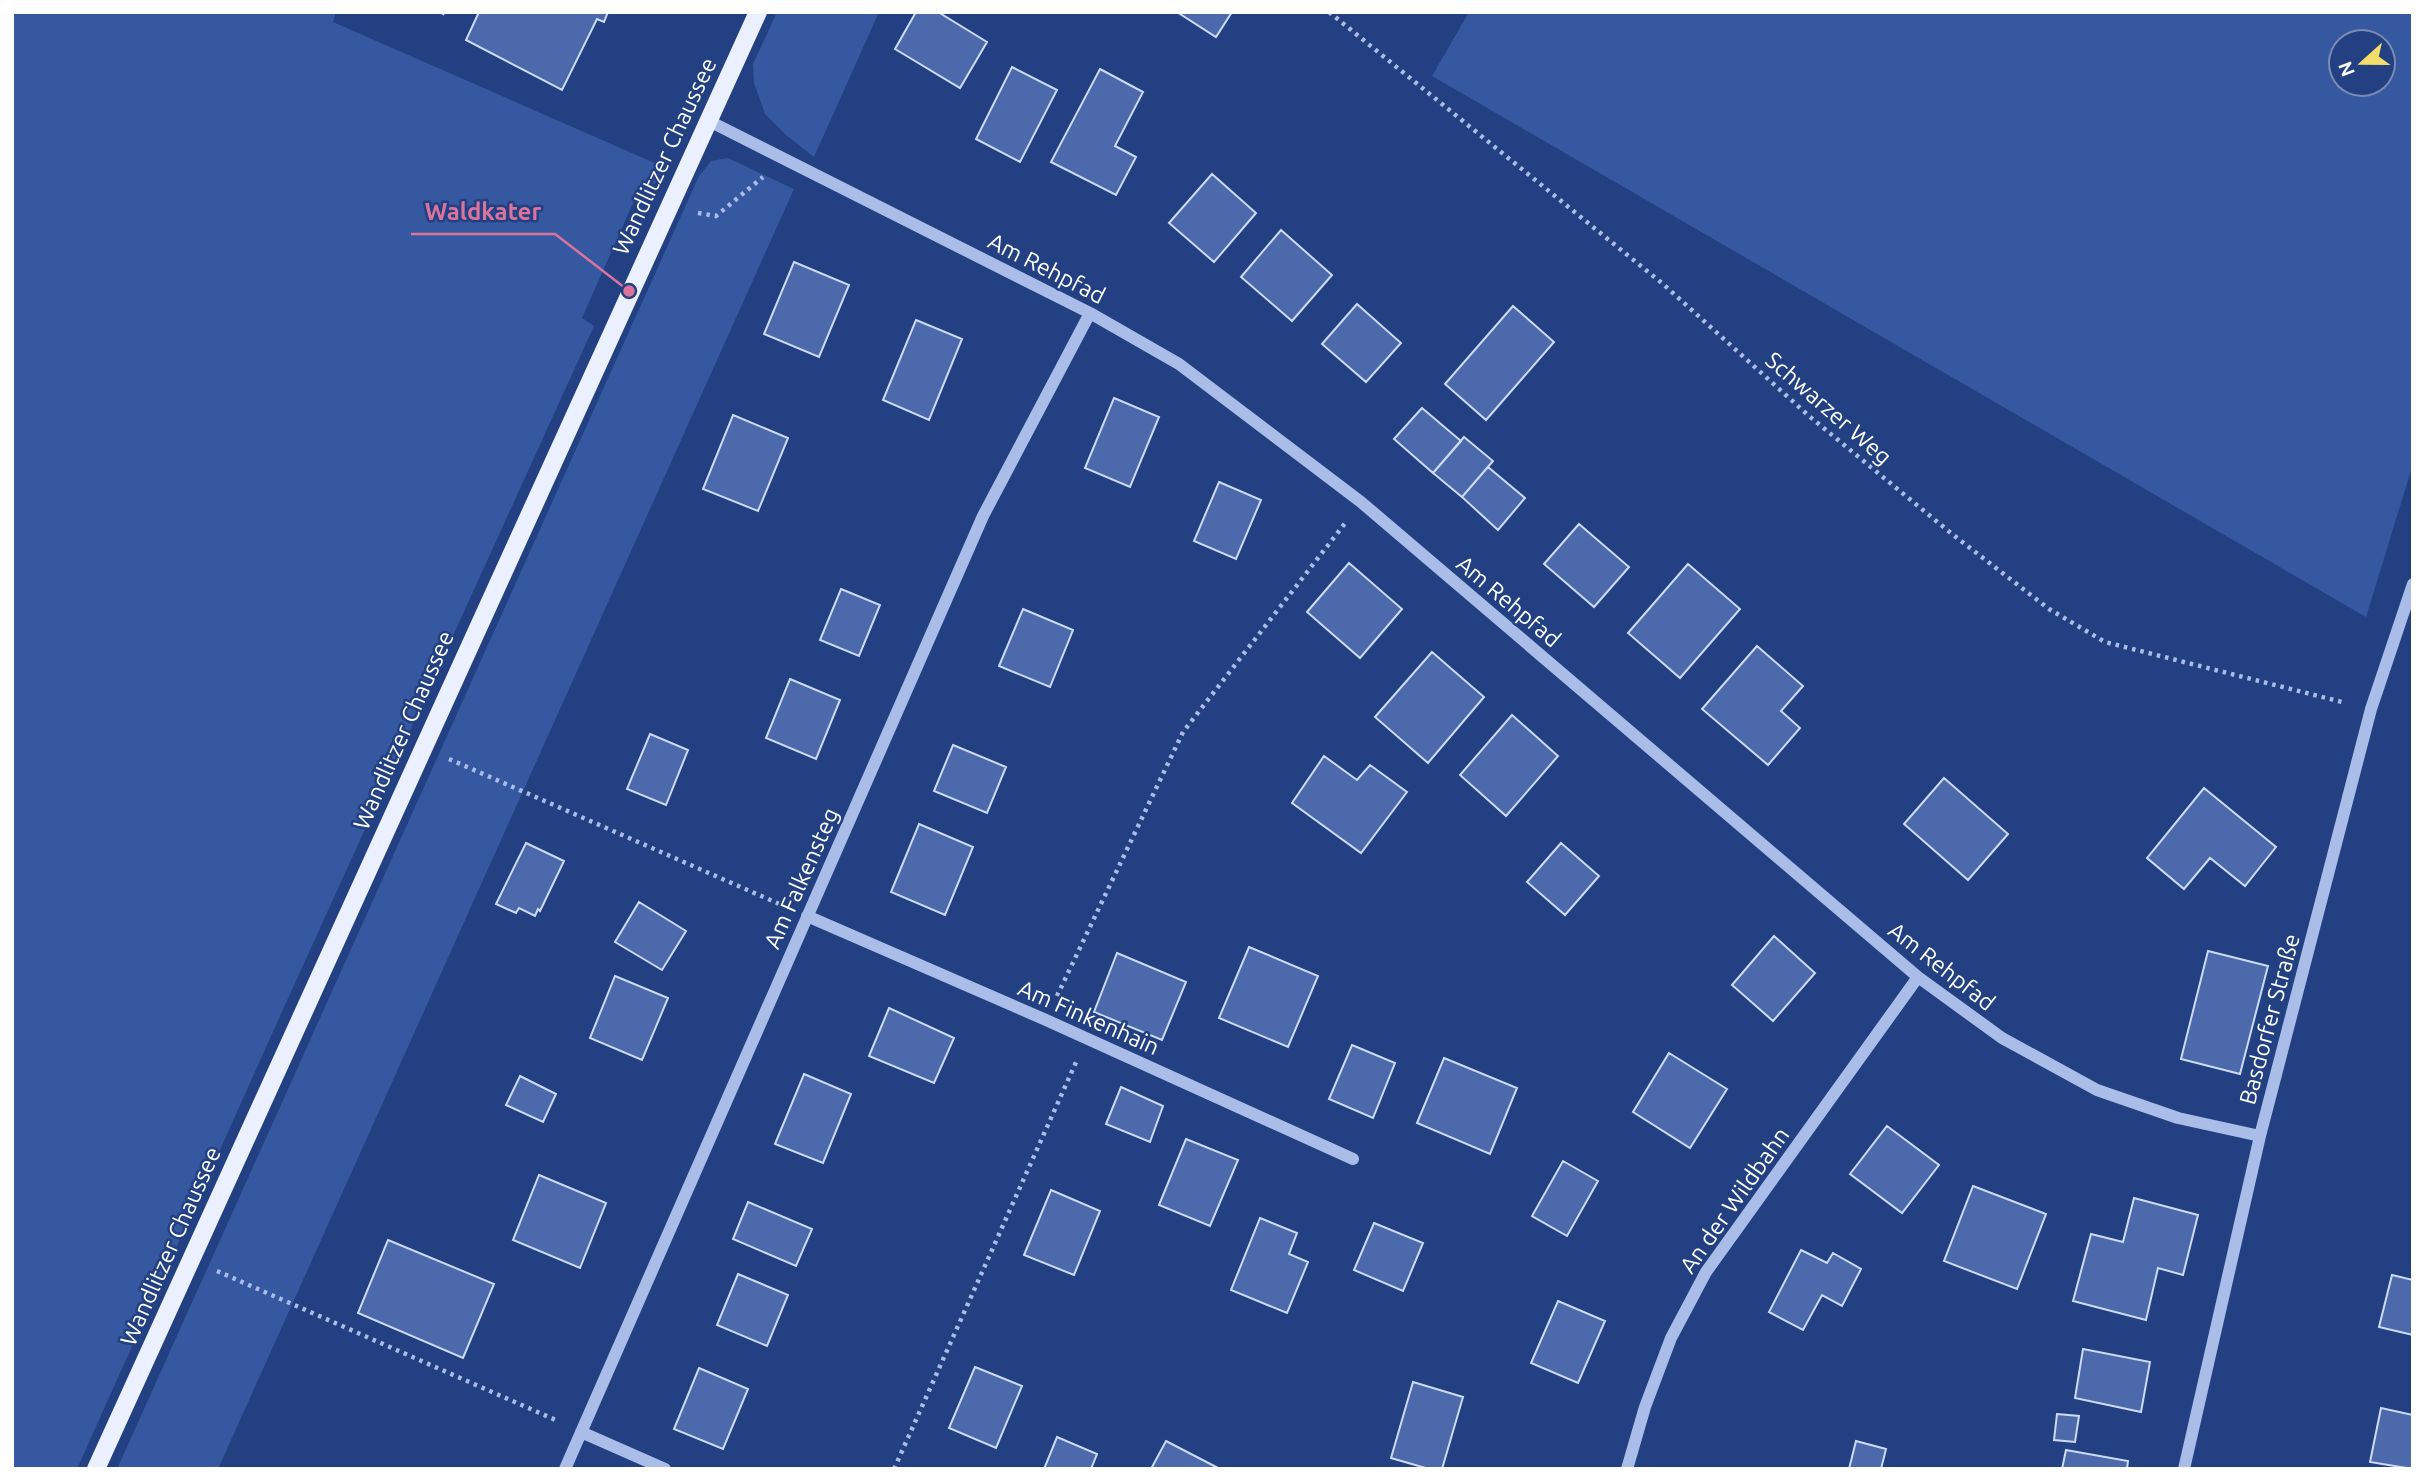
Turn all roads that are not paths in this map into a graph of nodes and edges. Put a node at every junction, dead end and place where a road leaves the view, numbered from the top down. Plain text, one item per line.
1 (758, 12) edge
2 (707, 120) junction
3 (1090, 313) junction
4 (2413, 584) edge
5 (807, 916) junction
6 (1918, 977) junction
7 (2260, 1136) junction
8 (1353, 1159) dead end
9 (582, 1432) junction
10 (96, 1469) edge
11 (565, 1469) edge
12 (665, 1469) edge
13 (1627, 1469) edge
14 (2184, 1469) edge

1 - 2 main road, Wandlitzer Chaussee
2 - 3 street, Am Rehpfad
2 - 10 main road, Wandlitzer Chaussee
3 - 5 street, Am Falkensteg
3 - 6 street, Am Rehpfad
4 - 7 street, Basdorfer Straße
5 - 8 street, Am Finkenhain
5 - 9 street, Am Falkensteg
6 - 7 street, Am Rehpfad
6 - 13 street, An der Wildbahn
7 - 14 street, Basdorfer Straße
9 - 11 street, Am Falkensteg
9 - 12 street

